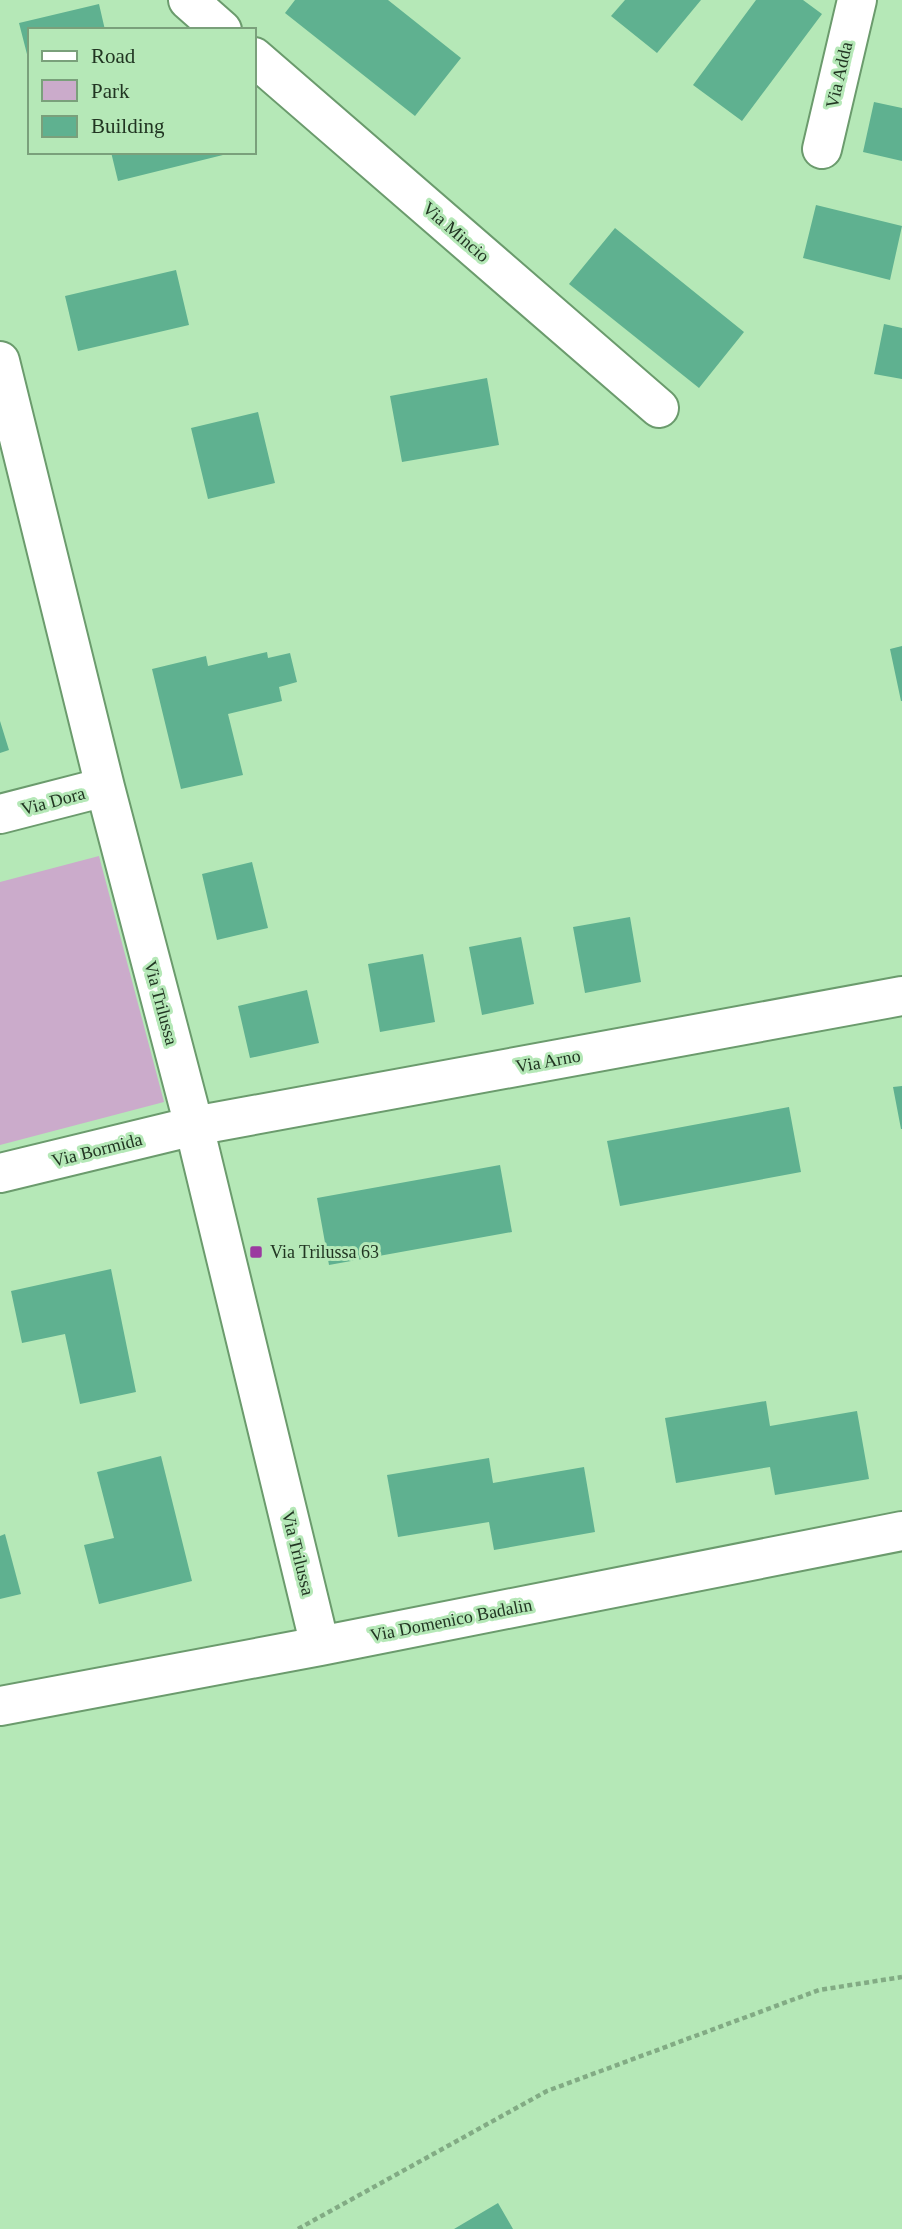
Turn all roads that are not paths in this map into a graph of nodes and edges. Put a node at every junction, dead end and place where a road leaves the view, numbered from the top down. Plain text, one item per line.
1 (188, 0) edge
2 (857, 0) edge
3 (220, 28) edge
4 (256, 59) edge
5 (822, 149) dead end
6 (0, 360) edge
7 (659, 408) dead end
8 (105, 787) junction
9 (0, 814) edge
10 (902, 996) edge
11 (194, 1126) junction
12 (0, 1173) edge
13 (902, 1531) edge
14 (320, 1646) junction
15 (0, 1706) edge

1 - 3 street
2 - 5 street, Via Adda
4 - 7 street, Via Mincio
6 - 8 street, Via Trilussa
8 - 9 street, Via Dora
8 - 11 street, Via Trilussa
10 - 11 street, Via Arno
11 - 12 street, Via Bormida
11 - 14 street, Via Trilussa
13 - 14 street, Via Domenico Badalin
14 - 15 street, Via Domenico Badalin

